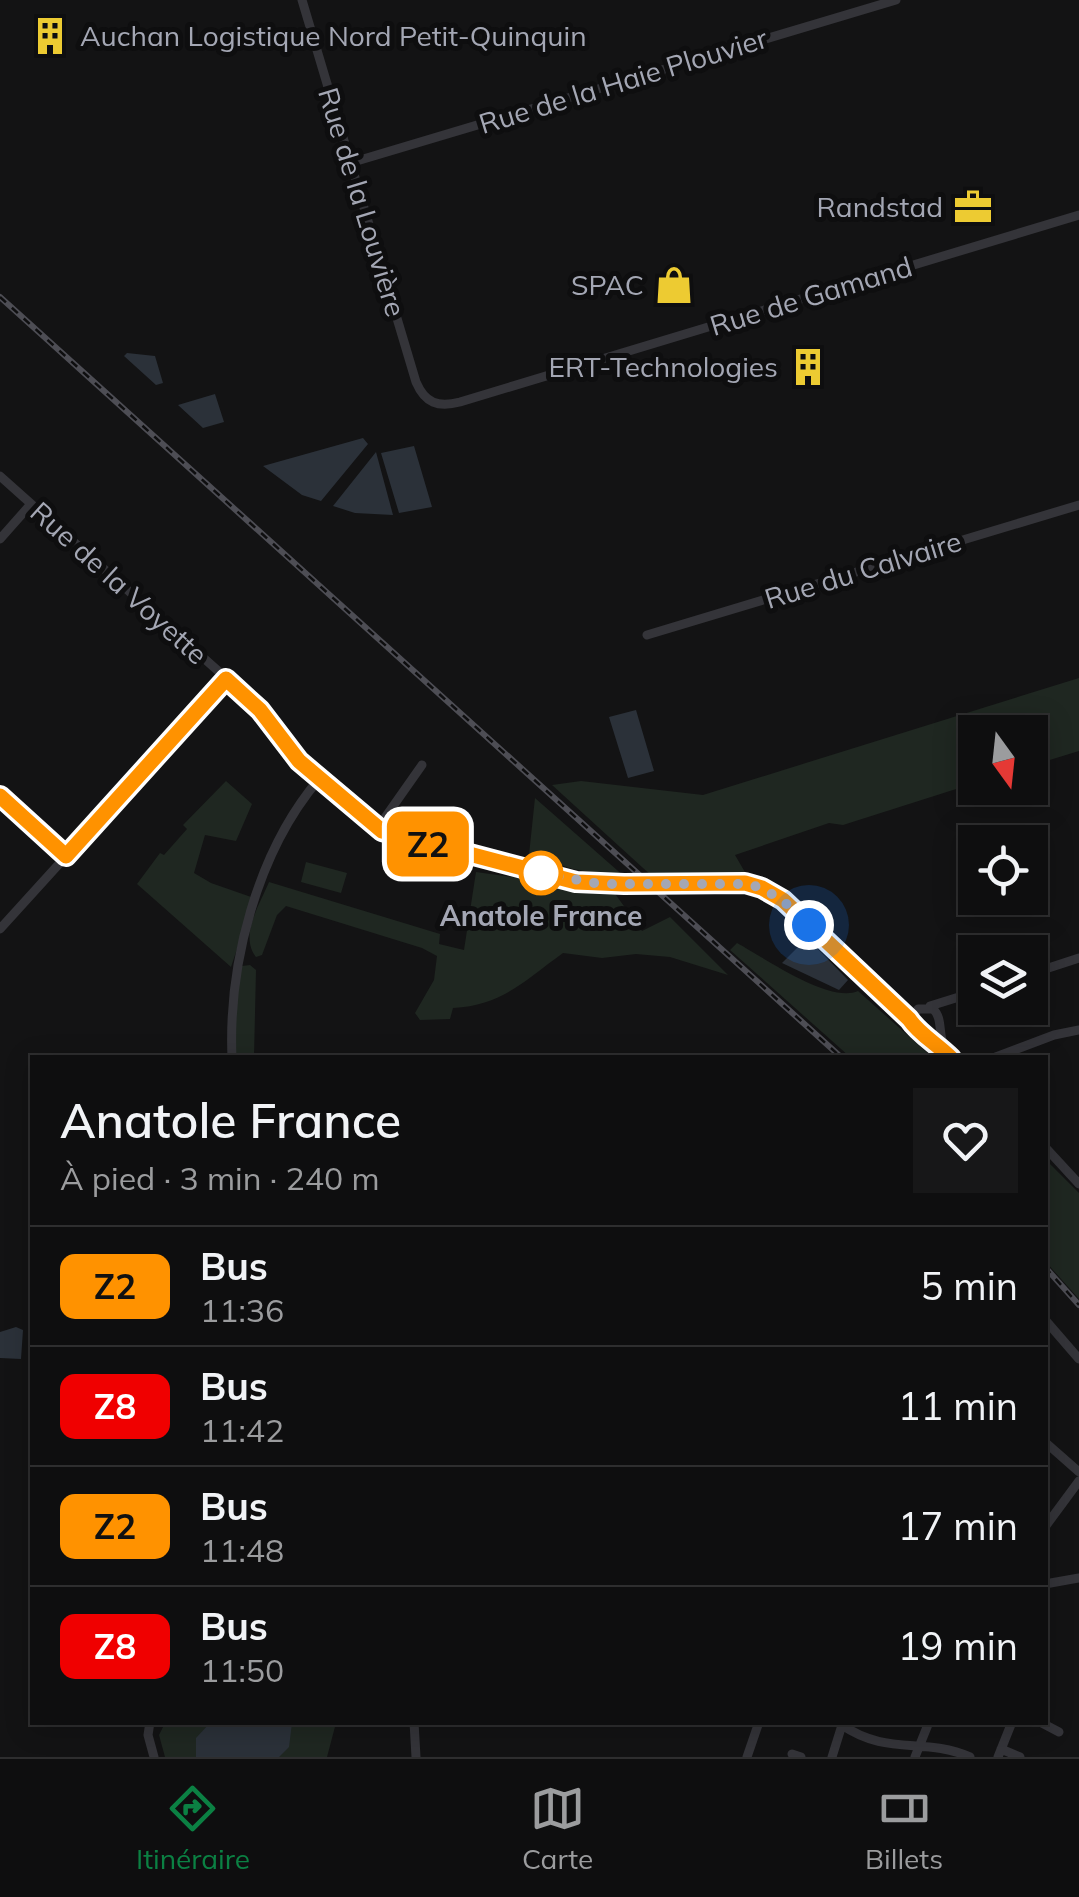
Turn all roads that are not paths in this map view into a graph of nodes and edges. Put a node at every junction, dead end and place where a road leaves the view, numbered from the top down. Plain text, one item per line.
1 (302, 0) edge
2 (896, 0) edge
3 (350, 163) junction
4 (1079, 215) edge
5 (428, 401) joint
6 (0, 476) edge
7 (31, 504) junction
8 (1079, 505) edge
9 (0, 539) edge
10 (647, 635) dead end
11 (226, 679) junction
12 (422, 764) dead end
13 (319, 780) junction
14 (0, 796) edge
15 (377, 829) junction
16 (66, 856) junction
17 (0, 929) edge
18 (1079, 958) edge
19 (1048, 968) edge
20 (958, 996) edge
21 (958, 1000) edge
22 (890, 1003) junction
23 (924, 1007) junction
24 (939, 1022) junction
25 (913, 1025) junction
26 (1079, 1030) edge
27 (923, 1034) junction
28 (232, 1055) edge
29 (949, 1055) edge
30 (950, 1055) edge
31 (1001, 1055) edge
32 (1048, 1150) edge
33 (1079, 1184) edge
34 (1048, 1323) edge
35 (1079, 1359) edge
36 (1050, 1456) edge
37 (1079, 1472) edge
38 (1079, 1481) edge
39 (1048, 1523) edge
40 (1079, 1578) edge
41 (1048, 1583) edge
42 (150, 1725) edge
43 (414, 1725) edge
44 (759, 1725) edge
45 (843, 1725) edge
46 (844, 1725) edge
47 (927, 1725) edge
48 (1011, 1725) edge
49 (1046, 1725) edge
50 (1059, 1732) dead end
51 (920, 1746) junction
52 (999, 1753) edge
53 (154, 1757) edge
54 (416, 1757) edge
55 (747, 1757) edge
56 (832, 1757) edge
57 (915, 1757) edge
58 (970, 1757) edge
59 (1020, 1757) edge

1 - 3 street, Rue de la Louvière
2 - 3 street, Rue de la Haie Plouvier
3 - 5 street, Rue de la Louvière
4 - 5 street, Rue de Gamand
6 - 7 street, Rue de la Voyette
7 - 9 street
7 - 11 street, Rue de la Voyette
8 - 10 street, Rue du Calvaire
11 - 13 street, Rue de la Voyette
11 - 16 street
12 - 15 street
13 - 15 street, Rue de la Voyette
13 - 28 street
14 - 16 street
15 - 22 street
16 - 17 street
18 - 19 street
20 - 23 street
21 - 24 street
22 - 23 street
22 - 25 street
23 - 24 street
23 - 25 street
24 - 27 street
24 - 30 street
25 - 27 street
26 - 31 street
27 - 29 street
32 - 33 street
34 - 35 street
36 - 37 street
38 - 39 street
40 - 41 street
42 - 53 street
43 - 54 street
44 - 55 street
45 - 56 street
46 - 51 street
47 - 51 street
48 - 52 street
49 - 50 street
51 - 57 street
51 - 58 street
52 - 59 street

